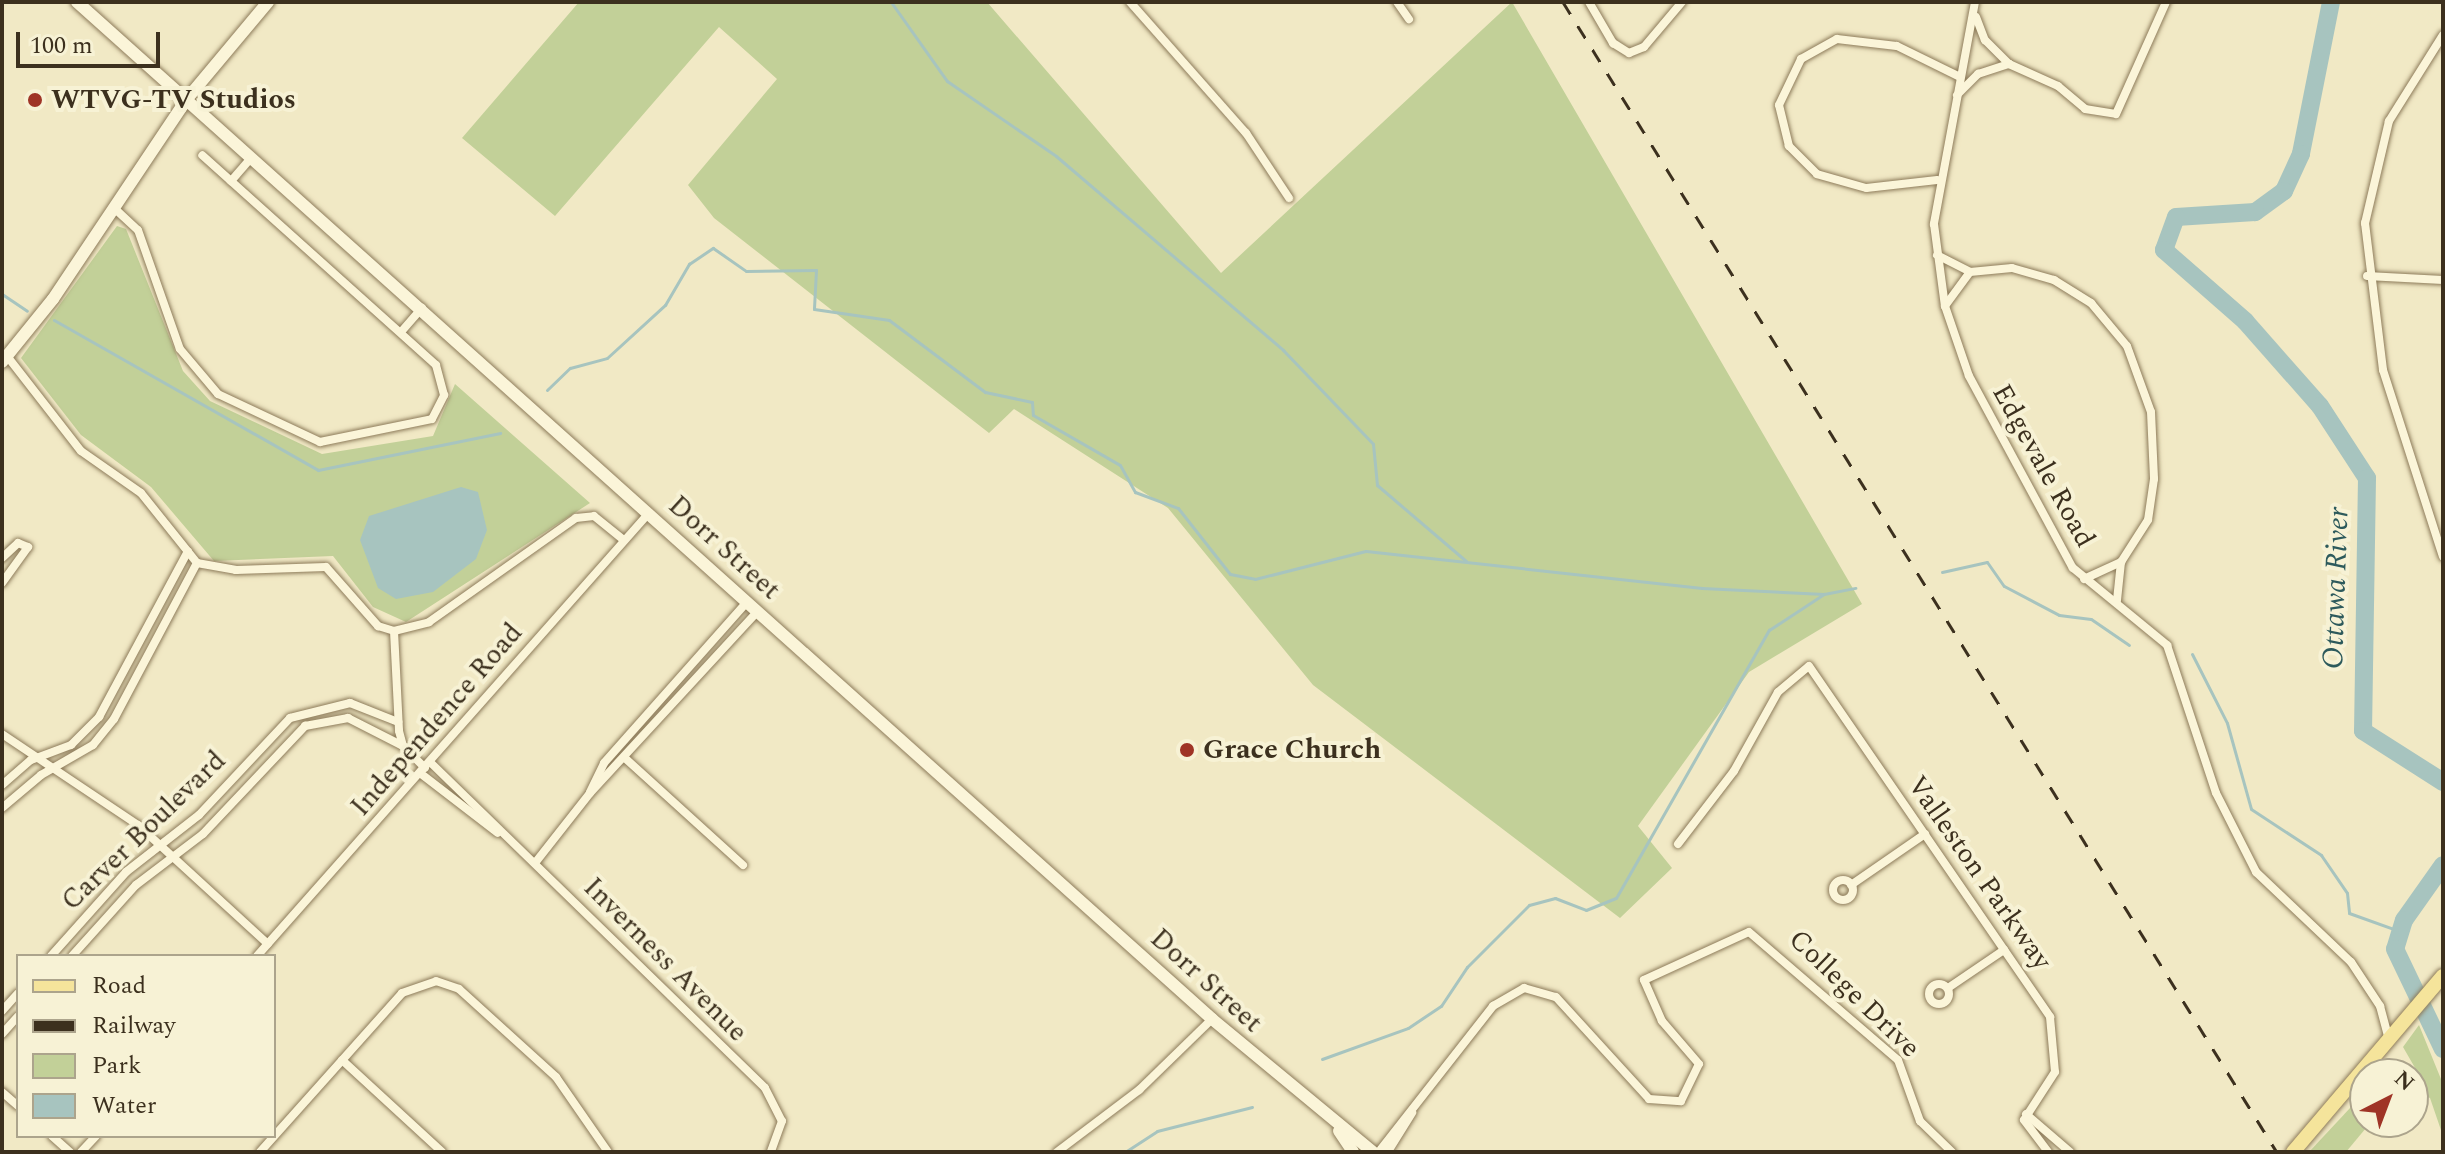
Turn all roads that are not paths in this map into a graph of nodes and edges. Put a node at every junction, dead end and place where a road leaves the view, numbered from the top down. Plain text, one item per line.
1 (77, 2) edge
2 (268, 2) edge
3 (1130, 2) edge
4 (1397, 2) edge
5 (1589, 2) edge
6 (1682, 2) edge
7 (2166, 2) edge
8 (1975, 7) edge
9 (1409, 19) dead end
10 (2443, 35) edge
11 (2009, 64) junction
12 (1960, 77) junction
13 (186, 100) junction
14 (1953, 100) junction
15 (202, 155) dead end
16 (251, 158) junction
17 (1937, 180) junction
18 (231, 181) junction
19 (1289, 198) dead end
20 (113, 207) junction
21 (1937, 255) junction
22 (1970, 272) junction
23 (2367, 276) junction
24 (2443, 280) edge
25 (1945, 306) junction
26 (422, 308) junction
27 (401, 332) junction
28 (4, 359) edge
29 (649, 513) junction
30 (624, 540) junction
31 (188, 551) junction
32 (2443, 557) edge
33 (2, 558) edge
34 (2121, 562) junction
35 (197, 563) junction
36 (2084, 579) junction
37 (2, 583) edge
38 (2117, 601) junction
39 (747, 602) junction
40 (758, 611) junction
41 (394, 631) junction
42 (398, 722) junction
43 (2, 734) edge
44 (622, 743) junction
45 (403, 746) junction
46 (629, 756) junction
47 (37, 758) junction
48 (607, 759) junction
49 (425, 768) junction
50 (618, 768) junction
51 (55, 770) junction
52 (2, 785) edge
53 (590, 793) junction
54 (2, 808) edge
55 (1925, 834) junction
56 (506, 838) junction
57 (1678, 844) dead end
58 (159, 848) junction
59 (171, 860) junction
60 (535, 863) junction
61 (743, 865) dead end
62 (1851, 885) dead end
63 (268, 944) junction
64 (2004, 950) junction
65 (53, 954) edge
66 (74, 954) edge
67 (259, 954) edge
68 (2438, 982) edge
69 (1948, 988) dead end
70 (16, 995) edge
71 (2, 1011) edge
72 (16, 1018) edge
73 (1212, 1019) junction
74 (2, 1034) edge
75 (2389, 1040) junction
76 (342, 1060) junction
77 (2026, 1114) junction
78 (1339, 1131) junction
79 (276, 1134) edge
80 (54, 1138) edge
81 (1070, 1149) edge
82 (439, 1151) edge
83 (1378, 1151) edge
84 (70, 1152) edge
85 (608, 1152) edge
86 (771, 1152) edge
87 (1057, 1152) edge
88 (1353, 1152) edge
89 (1952, 1152) edge
90 (2048, 1152) edge
91 (2070, 1152) edge
92 (2293, 1152) edge

1 - 13 main road, Dorr Street
2 - 13 main road
3 - 19 street
4 - 9 street
5 - 6 street
7 - 11 street
8 - 11 street
8 - 12 street, Edgevale Road
10 - 23 street
11 - 14 street
12 - 14 street, Edgevale Road
12 - 17 street
13 - 16 main road, Dorr Street
13 - 20 main road
14 - 17 street, Edgevale Road
15 - 18 street
16 - 18 street
16 - 26 main road, Dorr Street
17 - 21 street, Edgevale Road
18 - 27 street
20 - 27 street
20 - 28 main road
21 - 22 street
21 - 25 street, Edgevale Road
22 - 25 street
22 - 34 street
23 - 24 street
23 - 32 street
25 - 36 street, Edgevale Road
26 - 27 street
26 - 29 main road, Dorr Street
28 - 31 street
29 - 30 street, Independence Road
29 - 39 main road, Dorr Street
30 - 41 street
30 - 49 street, Independence Road
31 - 35 street
31 - 47 street
33 - 37 street
34 - 36 street
34 - 38 street
35 - 41 street
35 - 51 street
36 - 38 street, Edgevale Road
38 - 75 street, Edgevale Road
39 - 40 main road, Dorr Street
39 - 44 street
40 - 46 street
40 - 73 main road, Dorr Street
41 - 42 street
42 - 45 street
42 - 58 street, Carver Boulevard
43 - 47 street
44 - 46 street
44 - 48 street
45 - 49 street, Inverness Avenue
45 - 59 street, Carver Boulevard
46 - 50 street
46 - 61 street
47 - 51 street
47 - 52 street
48 - 50 street
48 - 53 street
49 - 56 street, Inverness Avenue
49 - 56 street, Inverness Avenue
49 - 63 street, Independence Road
50 - 53 street
51 - 54 street
51 - 58 street
53 - 60 street
55 - 57 street, Valleston Parkway
55 - 62 street
55 - 64 street, Valleston Parkway
56 - 60 street, Inverness Avenue
58 - 59 street
58 - 65 street, Carver Boulevard
59 - 63 street
59 - 66 street, Carver Boulevard
60 - 86 street, Inverness Avenue
63 - 67 street, Independence Road
64 - 69 street
64 - 77 street, Valleston Parkway
68 - 75 main road
70 - 71 street
72 - 74 street
73 - 78 main road, Dorr Street
73 - 81 street
75 - 92 main road
76 - 79 street
76 - 82 street
76 - 85 street
77 - 90 street
77 - 91 street
78 - 83 main road, Dorr Street
78 - 88 main road, Dorr Street
80 - 84 street
81 - 87 street
83 - 89 street, College Drive

